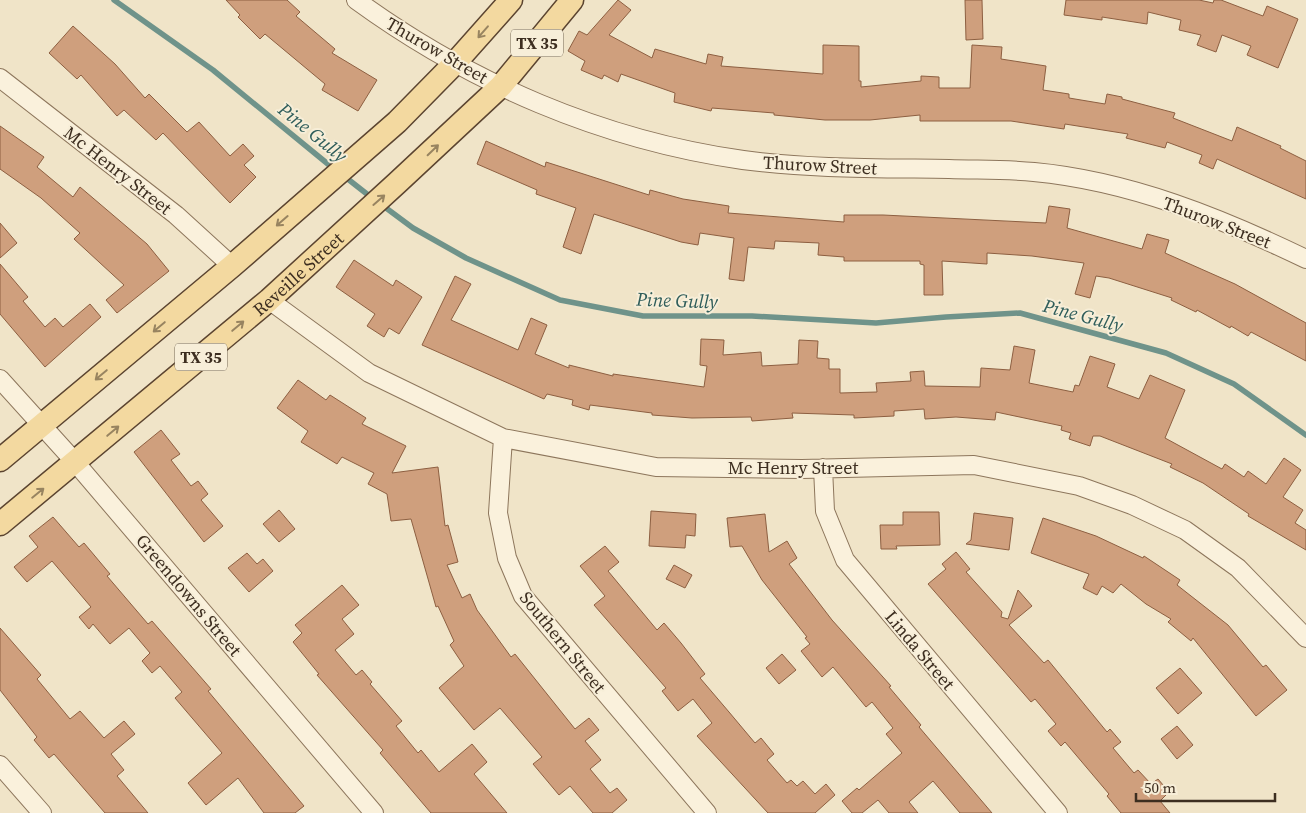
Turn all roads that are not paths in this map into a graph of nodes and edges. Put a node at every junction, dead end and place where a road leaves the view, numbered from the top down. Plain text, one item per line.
1 (356, 0) edge
2 (511, 0) edge
3 (572, 0) edge
4 (455, 63) junction
5 (0, 78) edge
6 (501, 86) junction
7 (1306, 259) edge
8 (232, 266) junction
9 (269, 300) junction
10 (0, 379) edge
11 (42, 424) junction
12 (503, 438) junction
13 (0, 460) edge
14 (75, 462) junction
15 (823, 468) junction
16 (0, 524) edge
17 (1306, 638) edge
18 (0, 765) edge
19 (42, 813) edge
20 (374, 813) edge
21 (707, 813) edge
22 (1058, 813) edge

1 - 4 street, Thurow Street
2 -> 4 main road, TX 35
3 - 6 main road, Reveille Street / TX 35
4 - 6 street, Thurow Street
4 -> 8 main road, TX 35
5 - 8 street, Mc Henry Street
6 - 7 street, Thurow Street
9 -> 6 main road, Reveille Street / TX 35
8 -> 11 main road, TX 35
9 - 12 street, Mc Henry Street
14 -> 9 main road, Reveille Street / TX 35
10 - 11 street, Greendowns Street
11 - 13 main road, TX 35
11 - 14 street, Greendowns Street
12 - 15 street, Mc Henry Street
12 - 21 street, Southern Street
16 -> 14 main road, Reveille Street / TX 35
14 - 20 street, Greendowns Street
15 - 17 street, Mc Henry Street
15 - 22 street, Linda Street
18 - 19 street

